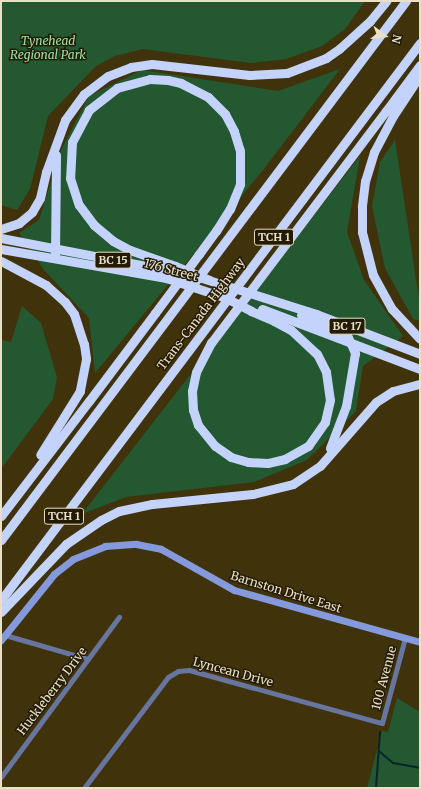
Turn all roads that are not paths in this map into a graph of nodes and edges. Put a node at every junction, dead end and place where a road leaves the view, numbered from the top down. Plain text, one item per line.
1 (386, 1) edge
2 (406, 1) edge
3 (420, 43) edge
4 (420, 65) edge
5 (420, 76) edge
6 (58, 138) junction
7 (1, 229) edge
8 (1, 238) edge
9 (1, 249) edge
10 (55, 254) junction
11 (1, 261) edge
12 (173, 268) junction
13 (273, 301) junction
14 (253, 309) junction
15 (420, 340) edge
16 (353, 344) junction
17 (420, 354) edge
18 (420, 368) edge
19 (420, 384) edge
20 (320, 466) junction
21 (1, 512) edge
22 (1, 516) edge
23 (1, 540) edge
24 (1, 600) edge
25 (1, 612) edge
26 (119, 617) dead end
27 (3, 638) edge
28 (405, 638) junction
29 (420, 642) edge
30 (88, 659) junction
31 (382, 723) joint
32 (1, 777) edge
33 (84, 788) edge

1 - 6 highway
2 - 23 highway, Trans-Canada Highway / TCH 1
3 - 24 highway, Trans-Canada Highway / TCH 1
4 - 14 highway
5 - 15 highway
6 - 7 highway
6 - 10 highway
8 - 10 highway, 176 Street / BC 15
9 - 10 highway, 176 Street / BC 15
10 - 12 highway, 176 Street / BC 15
10 - 14 highway, 176 Street / BC 15
11 - 21 highway
12 - 13 highway, 176 Street / BC 17
12 - 22 highway
13 - 16 highway
13 - 17 highway, 176 Street / BC 17
14 - 16 highway, BC 17
16 - 18 highway, BC 17
16 - 20 highway
19 - 20 highway
20 - 25 highway
26 - 30 street, Huckleberry Drive
27 - 28 street, Barnston Drive East
27 - 30 street
28 - 29 street, Barnston Drive East
28 - 31 street, 100 Avenue
30 - 32 street, Huckleberry Drive
31 - 33 street, Lyncean Drive

